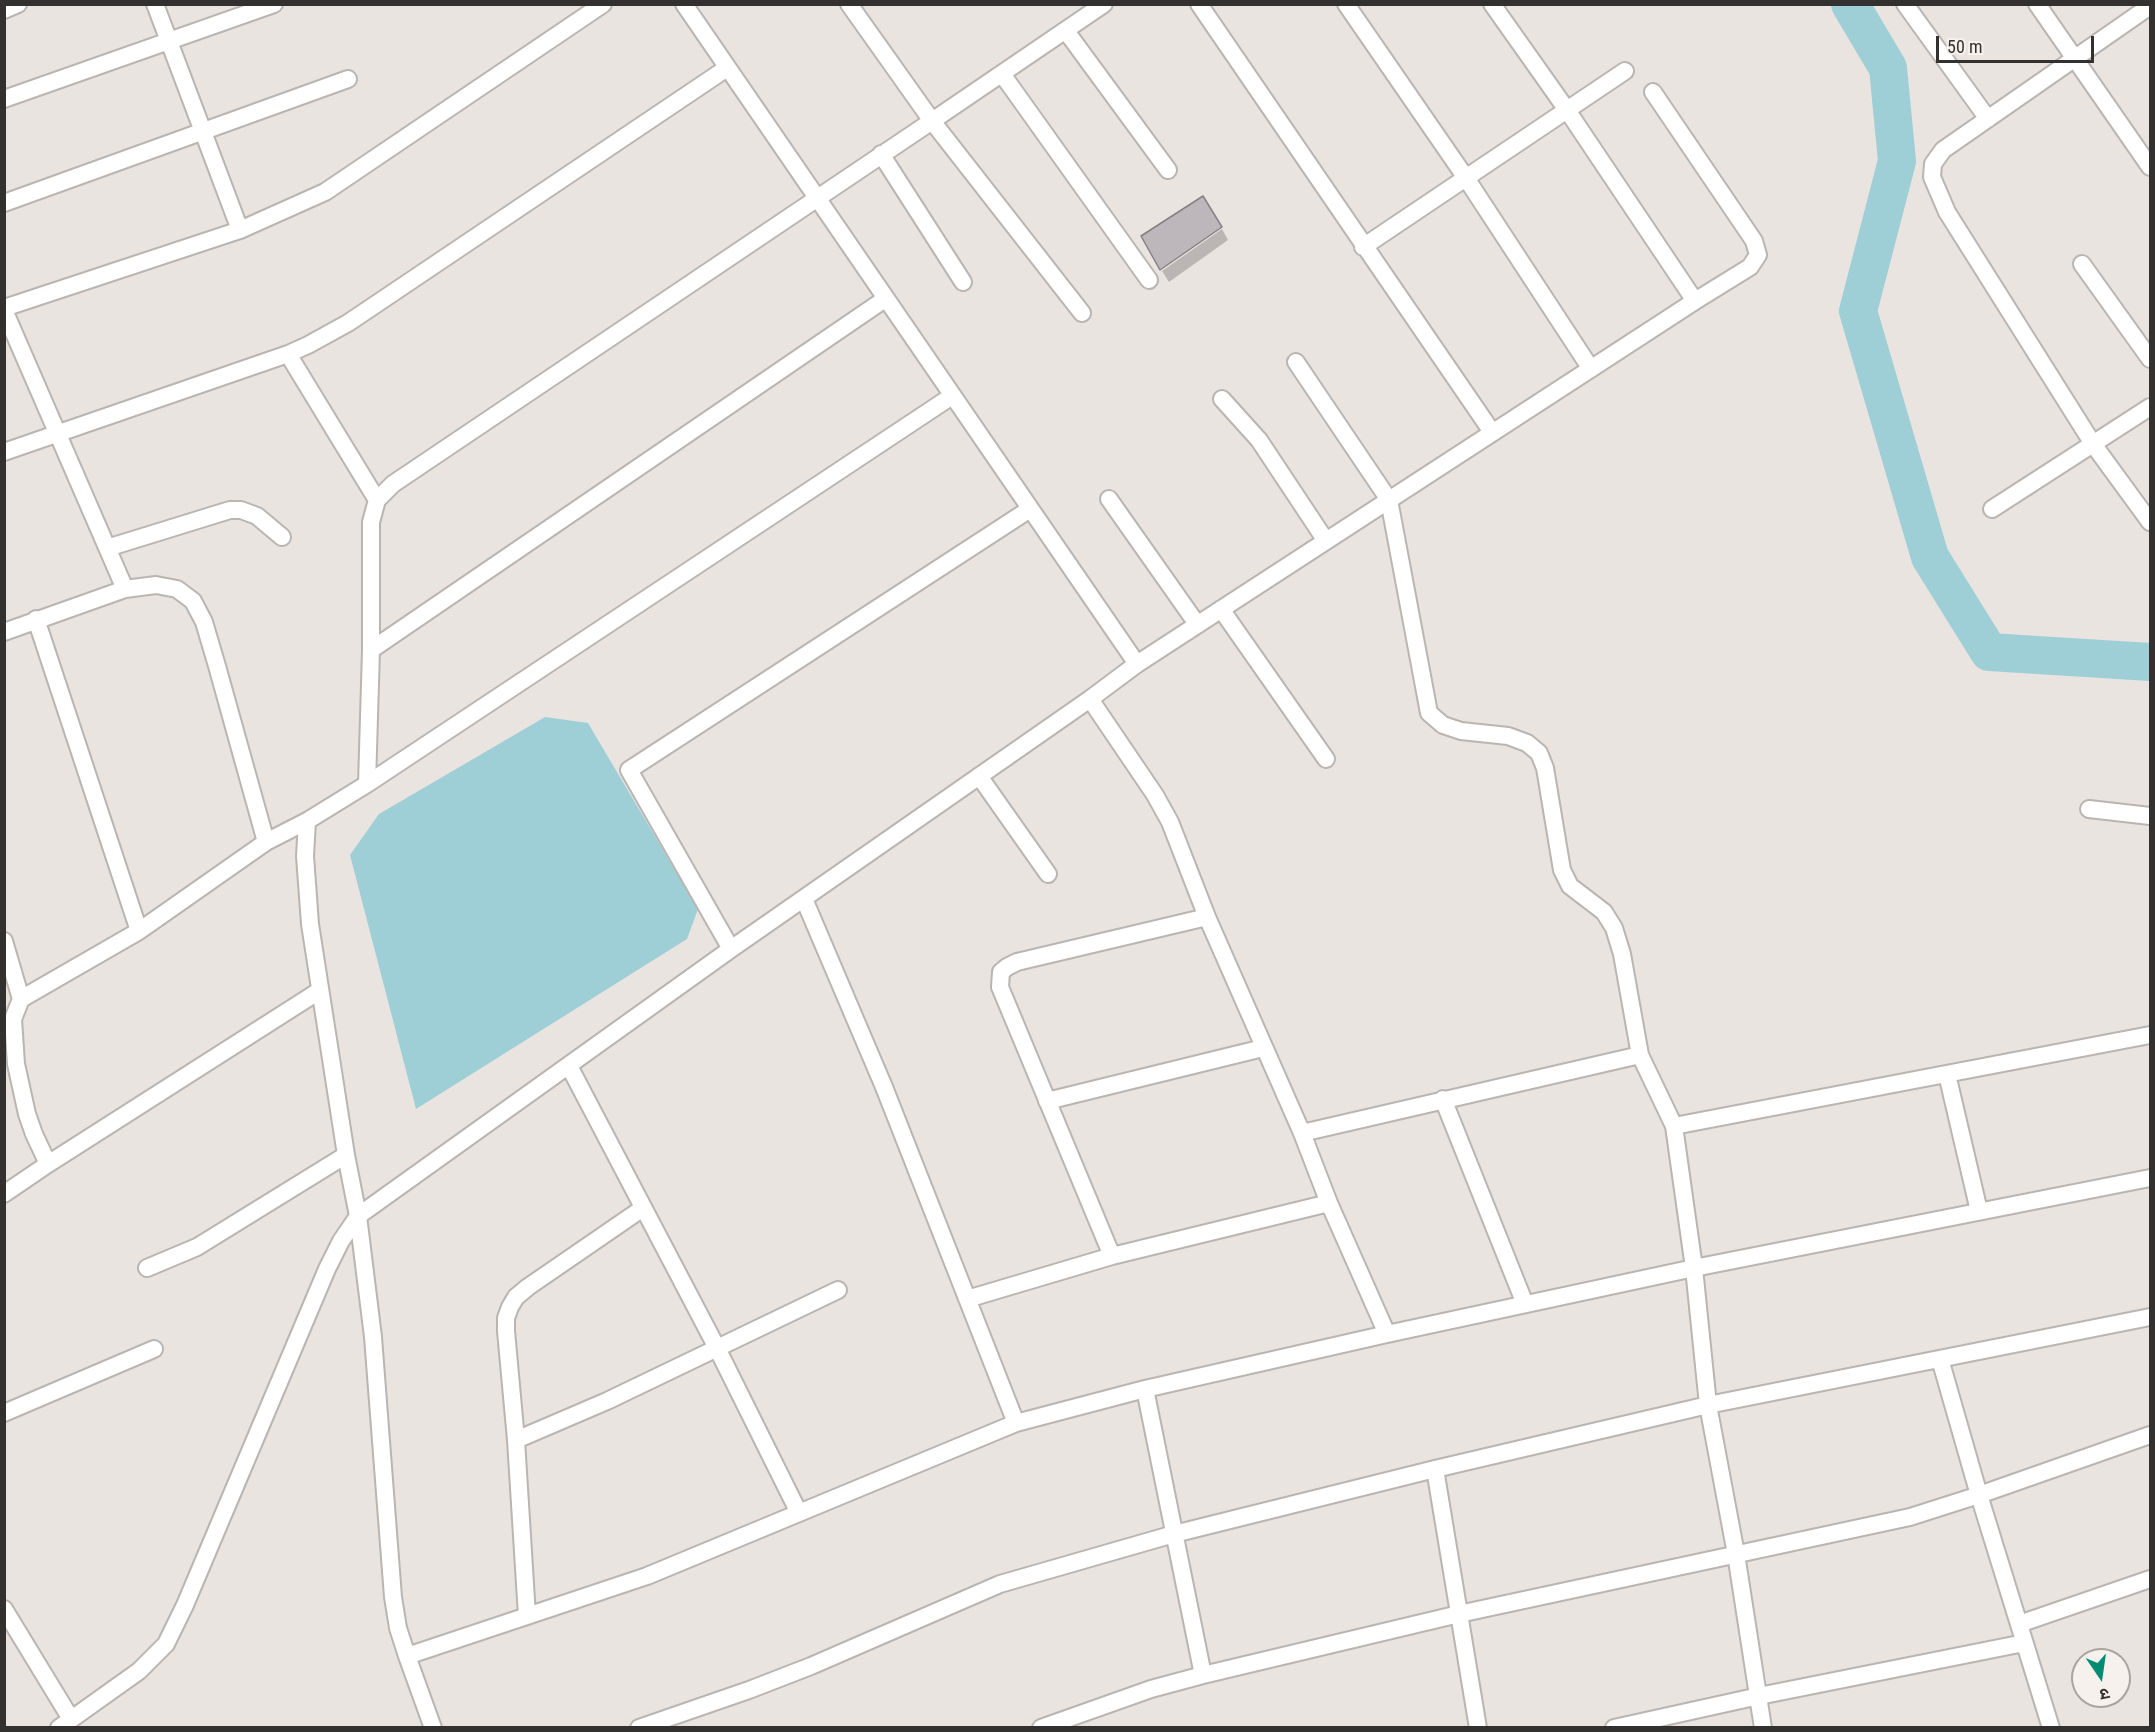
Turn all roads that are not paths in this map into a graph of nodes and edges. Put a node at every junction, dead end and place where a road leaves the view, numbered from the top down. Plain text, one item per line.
1 (18, 4) edge
2 (155, 4) edge
3 (274, 4) edge
4 (603, 4) edge
5 (684, 4) edge
6 (849, 4) edge
7 (1104, 4) edge
8 (1199, 4) edge
9 (1346, 4) edge
10 (1492, 4) edge
11 (1905, 4) edge
12 (2037, 4) edge
13 (2151, 6) edge
14 (4, 10) edge
15 (1066, 31) junction
16 (169, 41) junction
17 (2075, 60) junction
18 (727, 68) junction
19 (1625, 71) dead end
20 (1002, 74) junction
21 (348, 79) dead end
22 (1653, 92) dead end
23 (4, 99) edge
24 (1567, 110) junction
25 (1988, 119) junction
26 (932, 121) junction
27 (203, 131) junction
28 (881, 154) junction
29 (2151, 167) edge
30 (1168, 170) dead end
31 (1466, 178) junction
32 (816, 198) junction
33 (4, 203) edge
34 (240, 230) junction
35 (1363, 247) junction
36 (2082, 264) dead end
37 (1149, 280) dead end
38 (963, 282) dead end
39 (885, 298) junction
40 (1695, 301) junction
41 (4, 309) edge
42 (1082, 314) dead end
43 (288, 354) junction
44 (2151, 360) edge
45 (1296, 363) dead end
46 (1591, 369) junction
47 (952, 396) junction
48 (1222, 399) dead end
49 (2151, 407) edge
50 (1492, 432) junction
51 (57, 434) junction
52 (2093, 444) junction
53 (4, 452) edge
54 (1109, 499) dead end
55 (377, 500) junction
56 (1389, 500) junction
57 (1030, 508) junction
58 (1992, 509) dead end
59 (2151, 522) edge
60 (282, 537) dead end
61 (1326, 541) junction
62 (106, 548) junction
63 (124, 589) junction
64 (1221, 609) junction
65 (36, 619) junction
66 (1197, 624) junction
67 (4, 632) edge
68 (371, 650) junction
69 (1137, 664) junction
70 (1090, 699) junction
71 (1326, 759) dead end
72 (979, 776) junction
73 (367, 784) junction
74 (2089, 809) dead end
75 (2151, 816) edge
76 (307, 821) junction
77 (266, 842) junction
78 (1048, 874) dead end
79 (804, 899) junction
80 (1207, 917) junction
81 (139, 931) junction
82 (4, 941) edge
83 (731, 949) junction
84 (319, 991) junction
85 (21, 999) junction
86 (2151, 1035) edge
87 (1263, 1048) junction
88 (1640, 1055) junction
89 (569, 1066) junction
90 (1947, 1074) junction
91 (1443, 1099) junction
92 (1047, 1101) junction
93 (1674, 1126) junction
94 (1302, 1133) junction
95 (346, 1155) junction
96 (48, 1164) junction
97 (2151, 1178) edge
98 (4, 1194) edge
99 (1329, 1203) junction
100 (643, 1208) junction
101 (1979, 1211) junction
102 (358, 1216) junction
103 (1112, 1256) junction
104 (147, 1268) dead end
105 (1694, 1268) junction
106 (838, 1290) dead end
107 (967, 1299) junction
108 (1525, 1304) junction
109 (2151, 1317) edge
110 (1387, 1334) junction
111 (717, 1348) junction
112 (154, 1349) dead end
113 (1940, 1359) junction
114 (1145, 1389) junction
115 (1708, 1405) junction
116 (4, 1413) edge
117 (1016, 1423) junction
118 (2151, 1435) edge
119 (516, 1440) junction
120 (1435, 1469) junction
121 (1979, 1495) junction
122 (799, 1513) junction
123 (1174, 1534) junction
124 (1736, 1554) junction
125 (2151, 1579) edge
126 (4, 1609) edge
127 (1459, 1614) junction
128 (527, 1616) junction
129 (2019, 1624) junction
130 (2024, 1643) junction
131 (407, 1656) junction
132 (1203, 1675) junction
133 (1759, 1696) junction
134 (65, 1723) edge
135 (433, 1728) edge
136 (639, 1728) edge
137 (1041, 1728) edge
138 (1478, 1728) edge
139 (1614, 1728) edge
140 (1763, 1728) edge
141 (2050, 1728) edge

1 - 14 street
2 - 16 street
3 - 16 street
4 - 34 street
5 - 18 street
6 - 26 street
7 - 15 street
8 - 35 street
9 - 31 street
10 - 24 street
11 - 25 street
12 - 17 street
13 - 17 street
15 - 20 street
15 - 30 street
16 - 23 street
16 - 27 street
17 - 25 street
17 - 29 street
18 - 32 street
18 - 43 street
19 - 24 street
20 - 26 street
20 - 37 street
21 - 27 street
22 - 40 street
24 - 31 street
24 - 40 street
25 - 52 street
26 - 28 street
26 - 42 street
27 - 33 street
27 - 34 street
28 - 32 street
28 - 38 street
31 - 35 street
31 - 46 street
32 - 39 street
32 - 55 street
34 - 41 street
35 - 50 street
36 - 44 street
39 - 47 street
39 - 68 street
40 - 46 street
41 - 51 street
43 - 51 street
43 - 55 street
45 - 56 street
46 - 50 street
47 - 57 street
47 - 73 street
48 - 61 street
49 - 52 street
50 - 56 street
51 - 53 street
51 - 62 street
52 - 58 street
52 - 59 street
54 - 66 street
55 - 68 street
56 - 61 street
56 - 88 street
57 - 69 street
57 - 83 street
60 - 62 street
61 - 64 street
62 - 63 street
63 - 65 street
63 - 77 street
64 - 66 street
64 - 71 street
65 - 67 street
65 - 81 street
66 - 69 street
68 - 73 street
69 - 70 street
70 - 72 street
70 - 80 street
72 - 78 street
72 - 79 street
73 - 76 street
74 - 75 street
76 - 77 street
76 - 84 street
77 - 81 street
79 - 83 street
79 - 107 street
80 - 87 street
80 - 92 street
81 - 85 street
82 - 85 street
83 - 89 street
84 - 95 street
84 - 96 street
85 - 96 street
86 - 90 street
87 - 92 street
87 - 94 street
88 - 91 street
88 - 93 street
89 - 100 street
89 - 102 street
90 - 93 street
90 - 101 street
91 - 94 street
91 - 108 street
92 - 103 street
93 - 105 street
94 - 99 street
95 - 102 street
95 - 104 street
96 - 98 street
97 - 101 street
99 - 103 street
99 - 110 street
100 - 111 street
100 - 119 street
101 - 105 street
102 - 131 street
102 - 134 street
103 - 107 street
105 - 108 street
105 - 115 street
106 - 111 street
107 - 117 street
108 - 110 street
109 - 113 street
110 - 114 street
111 - 119 street
111 - 122 street
112 - 116 street
113 - 115 street
113 - 121 street
114 - 117 street
114 - 123 street
115 - 120 street
115 - 124 street
117 - 122 street
118 - 121 street
119 - 128 street
120 - 123 street
120 - 127 street
121 - 124 street
121 - 129 street
122 - 128 street
123 - 132 street
123 - 136 street
124 - 127 street
124 - 133 street
125 - 129 street
126 - 134 street
127 - 132 street
127 - 138 street
128 - 131 street
129 - 130 street
130 - 133 street
130 - 141 street
131 - 135 street
132 - 137 street
133 - 139 street
133 - 140 street

